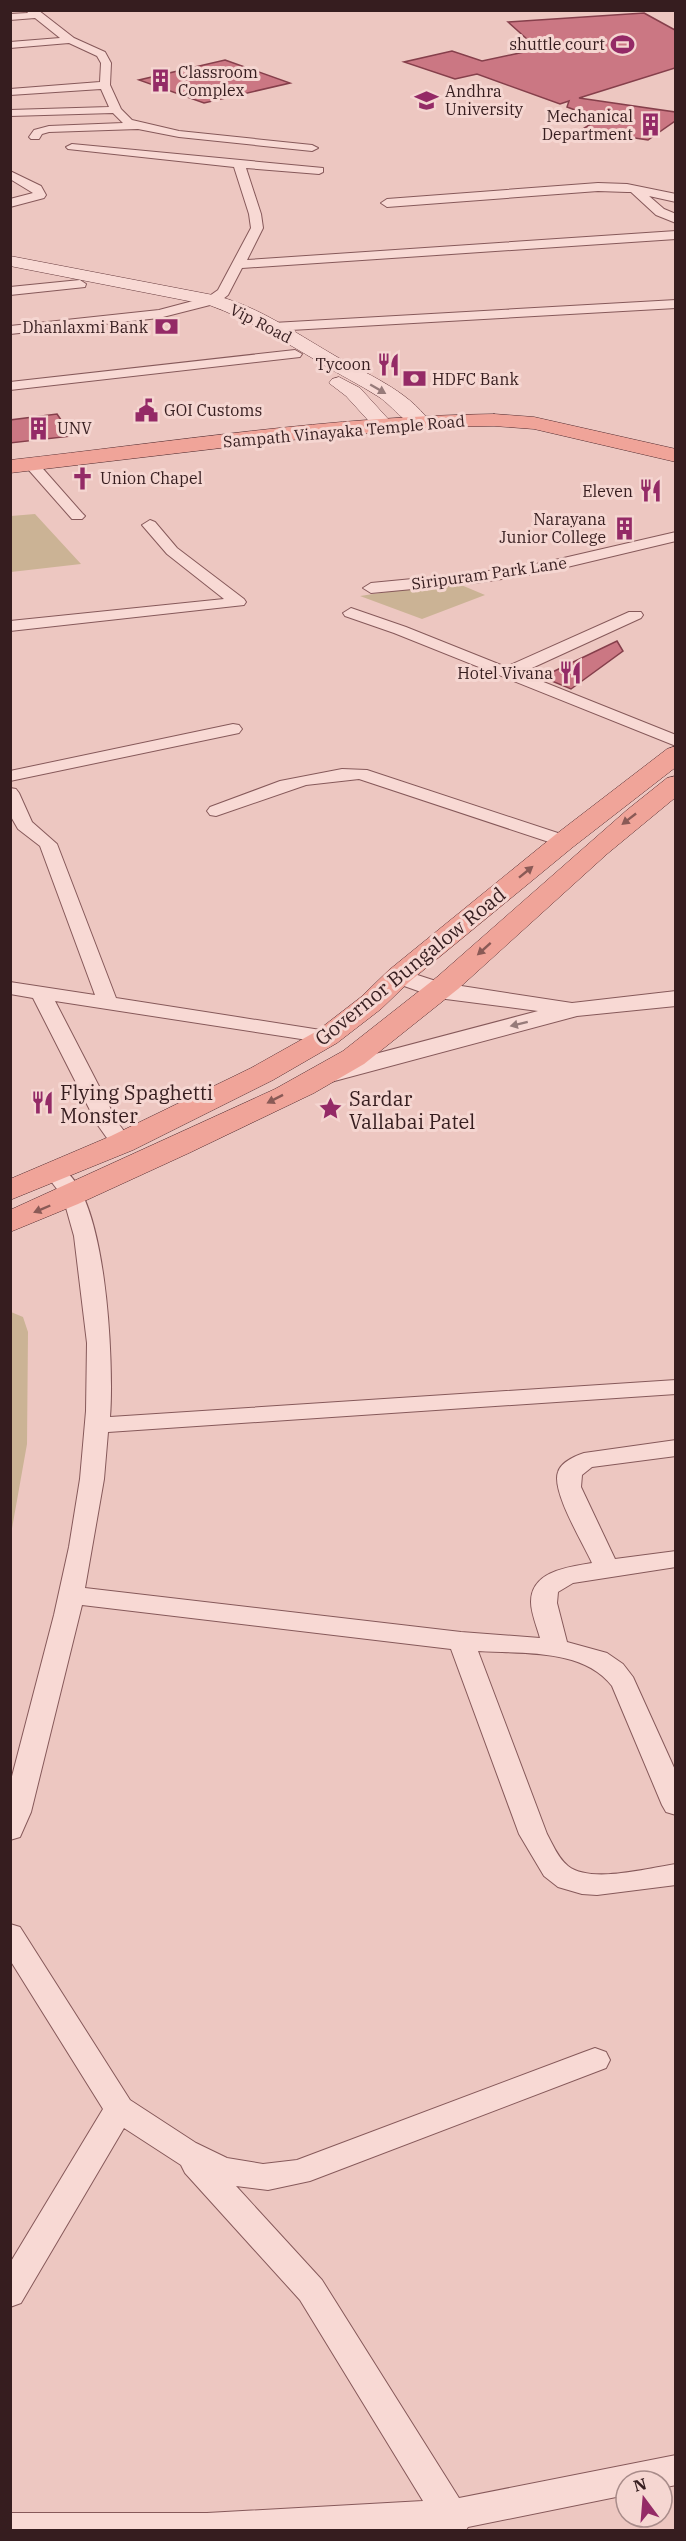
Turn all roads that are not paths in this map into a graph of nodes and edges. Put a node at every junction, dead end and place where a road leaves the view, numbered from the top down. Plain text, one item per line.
1 (34, 13) edge
2 (10, 17) edge
3 (70, 40) junction
4 (10, 45) edge
5 (105, 86) junction
6 (10, 92) edge
7 (116, 110) junction
8 (10, 113) edge
9 (136, 126) junction
10 (35, 137) dead end
11 (72, 147) dead end
12 (312, 148) dead end
13 (239, 164) junction
14 (319, 170) dead end
15 (10, 174) edge
16 (637, 192) junction
17 (675, 198) edge
18 (10, 203) edge
19 (387, 203) dead end
20 (671, 218) edge
21 (675, 234) edge
22 (10, 261) edge
23 (238, 264) junction
24 (10, 271) edge
25 (80, 284) junction
26 (10, 291) edge
27 (205, 303) junction
28 (675, 304) edge
29 (273, 327) junction
30 (10, 330) edge
31 (295, 354) junction
32 (10, 386) edge
33 (416, 417) junction
34 (379, 420) junction
35 (675, 442) edge
36 (675, 456) edge
37 (10, 458) edge
38 (32, 465) junction
39 (10, 467) edge
40 (77, 516) dead end
41 (150, 525) dead end
42 (675, 536) edge
43 (371, 588) dead end
44 (351, 613) dead end
45 (635, 615) dead end
46 (10, 626) edge
47 (506, 674) junction
48 (233, 729) dead end
49 (675, 741) edge
50 (675, 754) edge
51 (10, 776) edge
52 (675, 784) edge
53 (10, 793) edge
54 (216, 811) dead end
55 (564, 841) junction
56 (399, 976) junction
57 (10, 988) edge
58 (438, 990) junction
59 (41, 993) junction
60 (675, 998) edge
61 (107, 1001) junction
62 (576, 1009) junction
63 (327, 1037) junction
64 (316, 1078) junction
65 (122, 1143) junction
66 (64, 1183) junction
67 (10, 1191) edge
68 (10, 1222) edge
69 (675, 1387) edge
70 (98, 1425) junction
71 (675, 1448) edge
72 (675, 1559) edge
73 (607, 1568) junction
74 (71, 1595) junction
75 (461, 1641) junction
76 (556, 1648) junction
77 (675, 1805) edge
78 (10, 1830) edge
79 (675, 1874) edge
80 (10, 1935) edge
81 (595, 2060) dead end
82 (119, 2109) junction
83 (185, 2152) junction
84 (10, 2293) edge
85 (675, 2470) edge
86 (451, 2523) edge
87 (10, 2529) edge

1 - 2 street
1 - 3 street
3 - 4 street
3 - 5 street
5 - 6 street
5 - 7 street
7 - 8 street
7 - 9 street
9 - 10 street
9 - 12 street
11 - 13 street
13 - 14 street
13 - 23 street
15 - 18 street
16 - 17 street
16 - 19 street
16 - 20 street
20 - 21 street
21 - 23 street
22 - 27 main road, Vip Road
23 - 27 street
24 - 25 main road, Vip Road
25 - 26 street
25 - 27 main road, Vip Road
27 - 29 main road, Vip Road
27 - 30 street
27 - 31 main road, Vip Road
28 - 29 street
29 -> 33 main road, Vip Road
31 - 32 street
31 - 34 main road, Vip Road
33 - 34 main road, Sampath Vinayaka Temple Road
33 - 35 main road, Sampath Vinayaka Temple Road
33 - 36 main road, Sampath Vinayaka Temple Road
34 - 37 main road, Sampath Vinayaka Temple Road
34 - 38 main road, Sampath Vinayaka Temple Road
38 - 39 main road, Sampath Vinayaka Temple Road
38 - 40 street
41 - 46 street
42 - 43 street, Siripuram Park Lane
44 - 47 street
45 - 47 street
47 - 49 street
48 - 51 street
50 - 55 main road, Governor Bungalow Road
52 -> 58 main road
53 - 61 street
54 - 55 street
56 -> 55 main road, Governor Bungalow Road
56 - 58 street
56 - 63 main road, Governor Bungalow Road
57 - 59 street
58 - 62 street
58 - 64 main road
59 - 61 street
59 - 65 street
60 - 62 street
61 - 63 street
62 -> 64 street
63 - 65 main road, Governor Bungalow Road
64 -> 66 main road
65 - 66 main road, Governor Bungalow Road
66 - 67 main road
66 -> 68 main road
66 - 70 street
69 - 70 street
70 - 74 street
71 - 73 street
72 - 73 street
73 - 76 street
74 - 75 street
74 - 78 street
75 - 76 street
75 - 79 street
76 - 77 street
80 - 82 street
81 - 83 street
82 - 83 street
82 - 84 street
83 - 86 street
85 - 86 street
86 - 87 street

